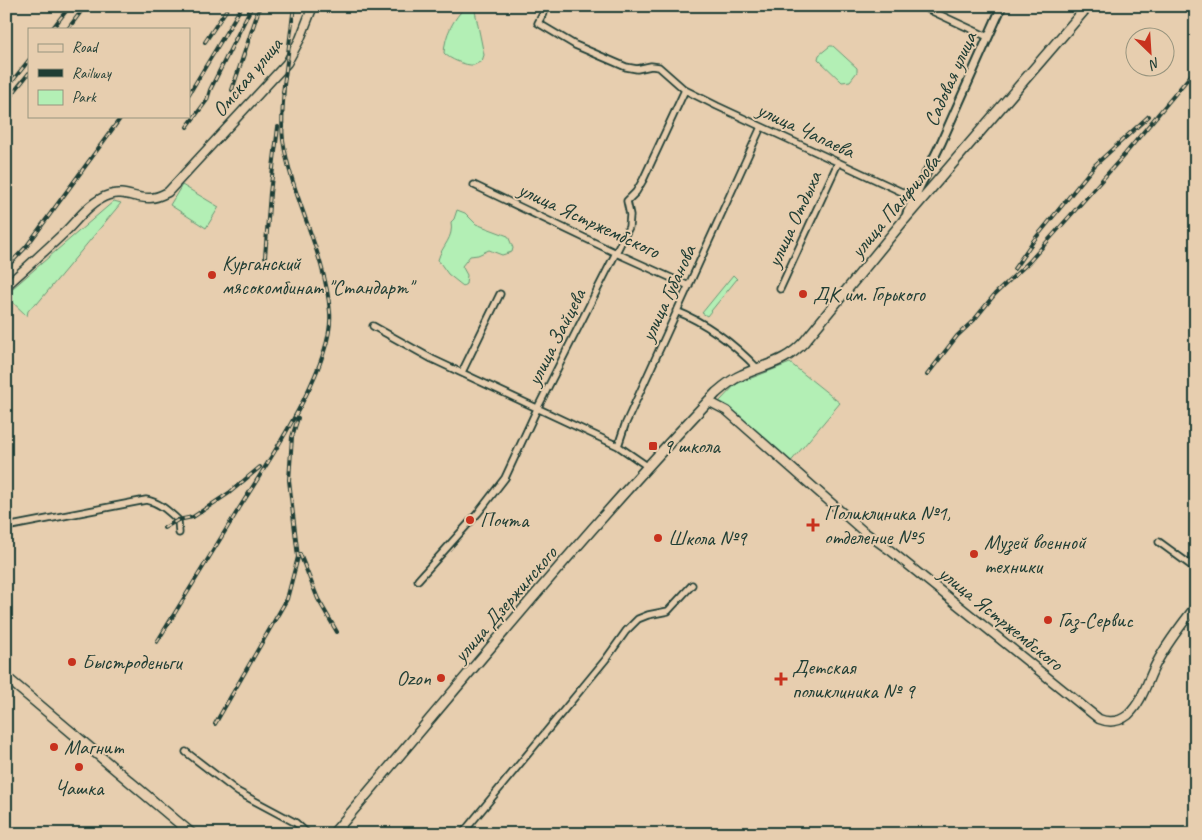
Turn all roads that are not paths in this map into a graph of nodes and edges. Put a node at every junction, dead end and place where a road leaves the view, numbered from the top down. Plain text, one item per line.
1 (313, 6) edge
2 (548, 6) edge
3 (921, 6) edge
4 (1002, 6) edge
5 (1088, 6) edge
6 (988, 37) junction
7 (685, 90) junction
8 (761, 127) junction
9 (838, 163) junction
10 (474, 185) dead end
11 (917, 199) junction
12 (616, 254) junction
13 (6, 286) edge
14 (689, 286) junction
15 (780, 289) dead end
16 (500, 294) dead end
17 (676, 311) junction
18 (373, 326) dead end
19 (758, 368) junction
20 (462, 372) junction
21 (708, 401) junction
22 (537, 409) junction
23 (618, 446) junction
24 (647, 466) junction
25 (6, 527) edge
26 (179, 533) dead end
27 (1159, 542) dead end
28 (1196, 569) edge
29 (418, 580) dead end
30 (692, 585) dead end
31 (1196, 606) edge
32 (6, 677) edge
33 (186, 752) dead end
34 (192, 834) edge
35 (308, 834) edge
36 (333, 834) edge
37 (462, 834) edge

1 - 13 main road, Омская улица
2 - 7 street, улица Чапаева
3 - 6 street
4 - 6 street, Садовая улица
5 - 11 main road, улица Панфилова
6 - 11 street, Садовая улица
7 - 8 street, улица Чапаева
7 - 12 street, улица Зайцева
8 - 9 street, улица Чапаева
8 - 14 street, улица Губанова
9 - 11 street, улица Чапаева
9 - 15 street, улица Отдыха
10 - 12 street, улица Ястржембского
11 - 19 main road, улица Панфилова
12 - 14 street, улица Ястржембского
12 - 22 street, улица Зайцева
14 - 17 street, улица Губанова
16 - 20 street
17 - 19 street
17 - 23 street, улица Губанова
18 - 20 street
19 - 21 main road, улица Панфилова
20 - 22 street
21 - 24 main road, улица Дзержинского
21 - 31 main road, улица Ястржембского
22 - 23 street
22 - 29 street, улица Зайцева
23 - 24 street
24 - 36 main road, улица Дзержинского
25 - 26 street
27 - 28 street
30 - 37 street
32 - 34 main road
33 - 35 street

